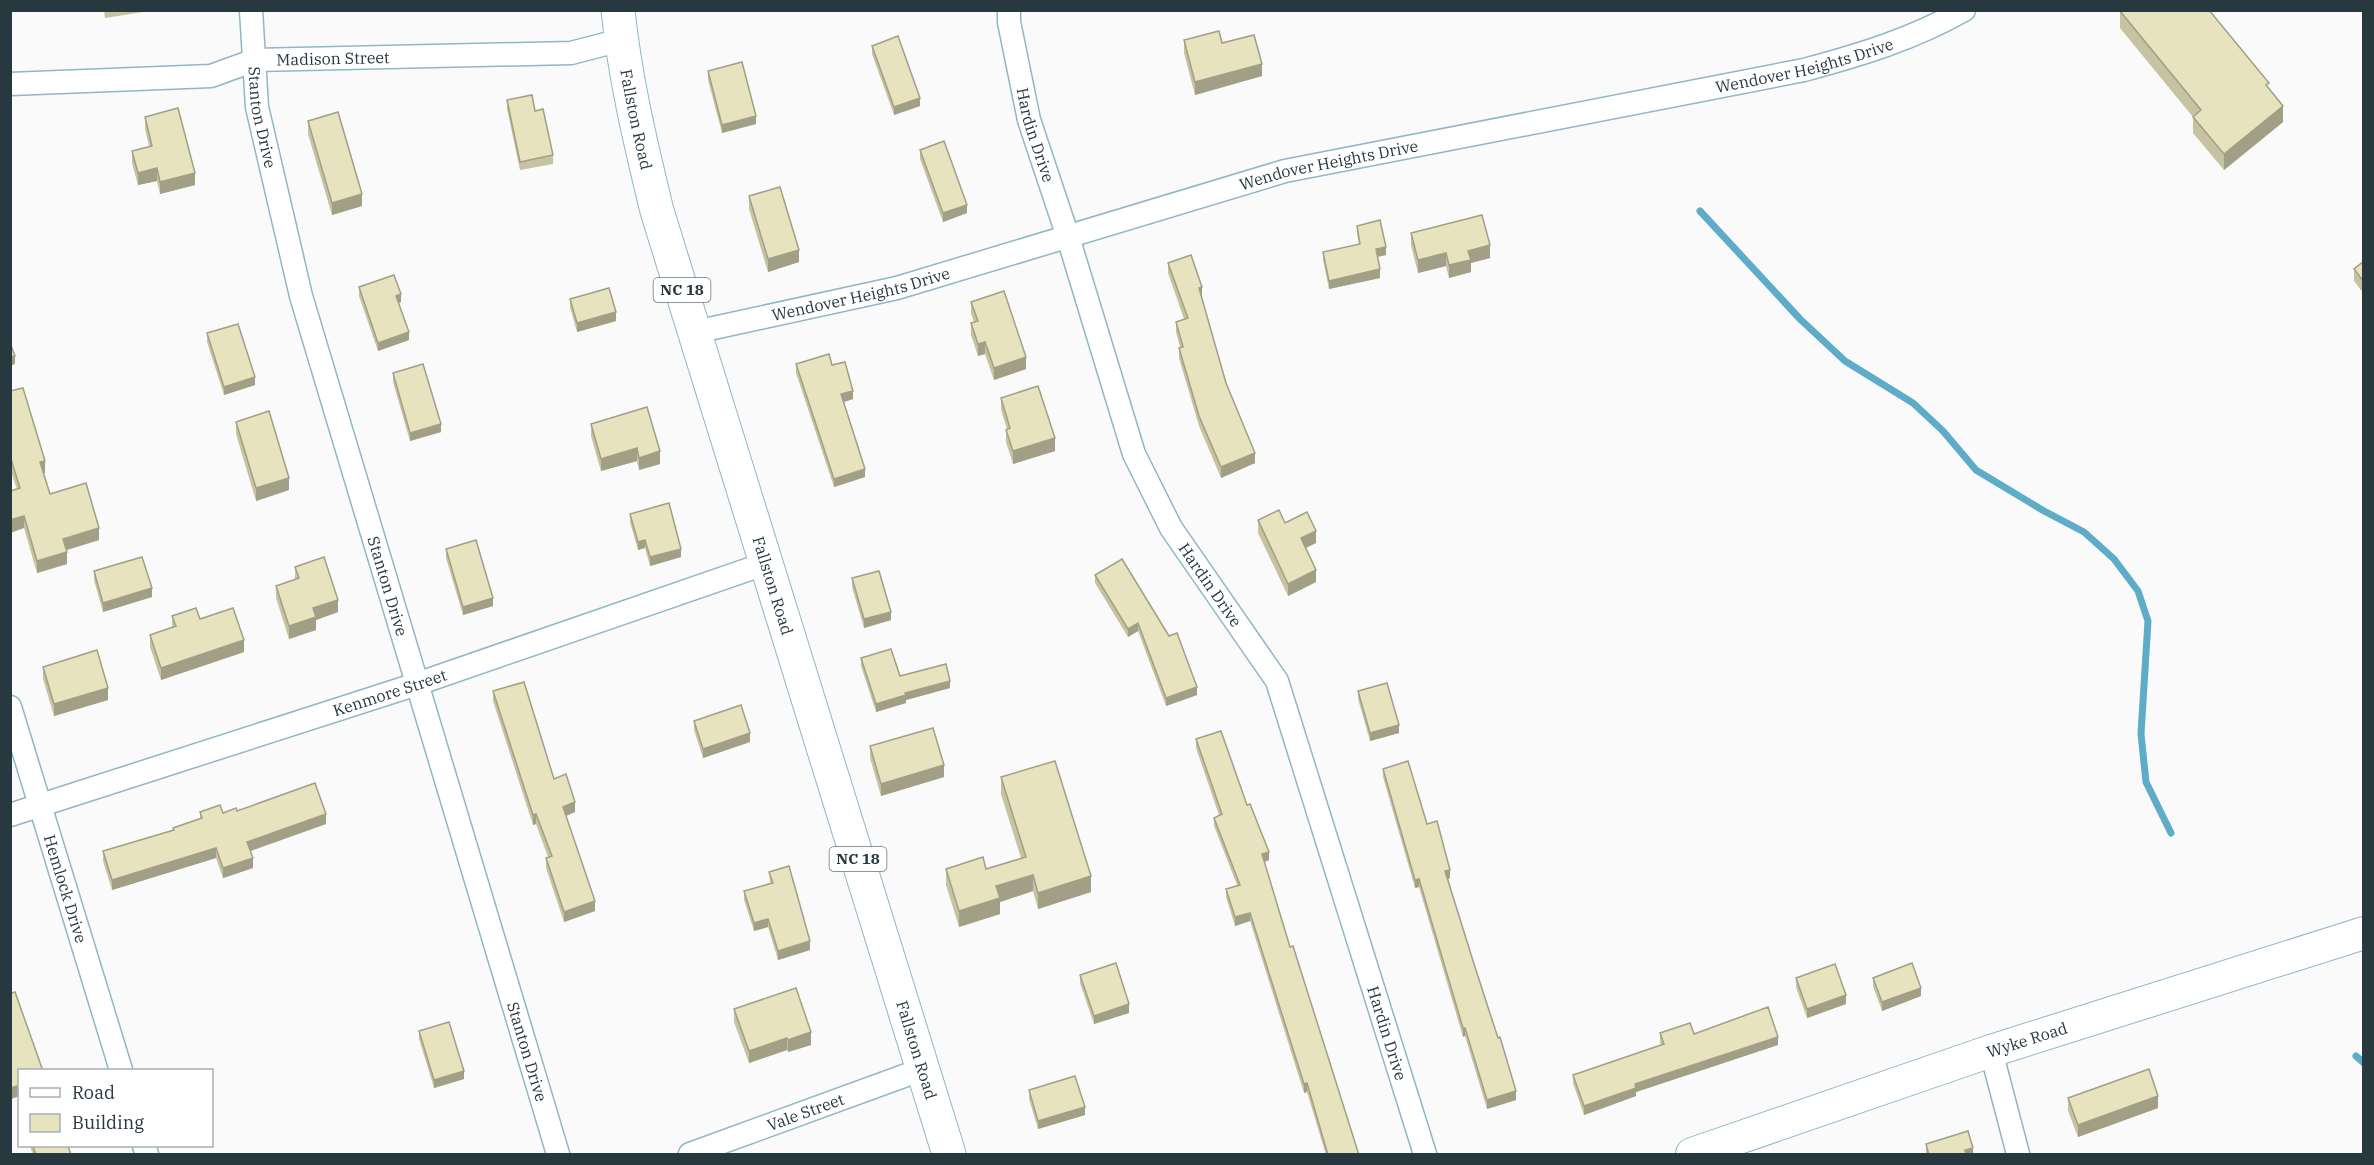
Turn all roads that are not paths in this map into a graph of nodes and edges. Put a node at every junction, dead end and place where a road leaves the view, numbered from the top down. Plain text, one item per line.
1 (251, 10) edge
2 (1009, 10) edge
3 (1964, 10) edge
4 (620, 25) edge
5 (255, 60) junction
6 (10, 84) edge
7 (1068, 237) junction
8 (695, 332) junction
9 (767, 563) junction
10 (417, 684) junction
11 (10, 707) edge
12 (41, 806) junction
13 (10, 815) edge
14 (2364, 933) edge
15 (1991, 1051) junction
16 (120, 1069) edge
17 (923, 1069) junction
18 (558, 1155) edge
19 (690, 1155) edge
20 (949, 1155) edge
21 (1425, 1155) edge
22 (1692, 1155) edge
23 (2019, 1155) edge

1 - 5 street, Stanton Drive
2 - 7 street, Hardin Drive
3 - 7 street, Wendover Heights Drive
4 - 5 street, Madison Street
4 - 8 main road, Fallston Road / NC 18
5 - 6 street, Madison Street
5 - 10 street, Stanton Drive
7 - 8 street, Wendover Heights Drive
7 - 21 street, Hardin Drive
8 - 9 main road, Fallston Road / NC 18
9 - 10 street, Kenmore Street
9 - 17 main road, Fallston Road / NC 18
10 - 12 street, Kenmore Street
10 - 18 street, Stanton Drive
11 - 12 street, Hemlock Drive
12 - 13 street, Kenmore Street
12 - 16 street, Hemlock Drive
14 - 15 main road, Wyke Road
15 - 22 main road, Wyke Road
15 - 23 street
17 - 19 street, Vale Street
17 - 20 main road, Fallston Road / NC 18

